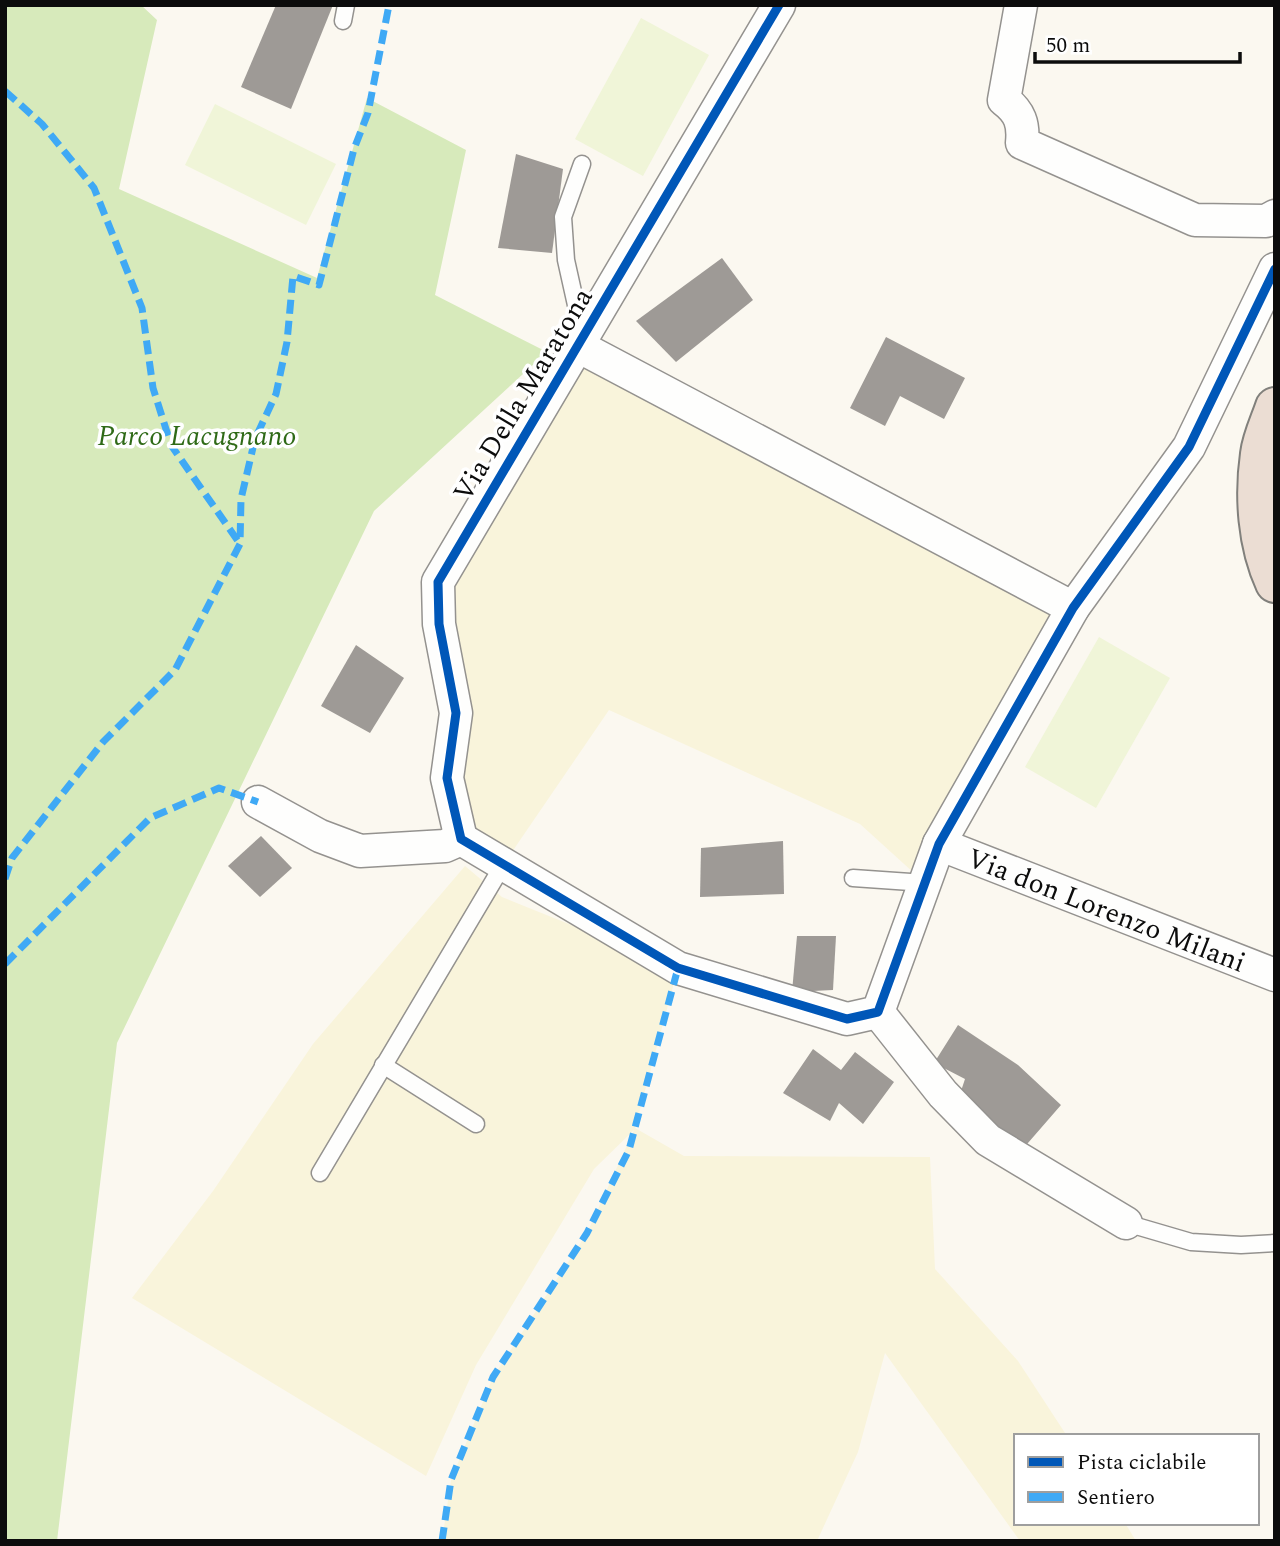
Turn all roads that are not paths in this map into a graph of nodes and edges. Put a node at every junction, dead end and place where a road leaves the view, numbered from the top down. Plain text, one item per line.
1 (779, 5) edge
2 (1021, 5) edge
3 (582, 164) dead end
4 (1275, 216) edge
5 (1275, 269) edge
6 (594, 318) junction
7 (578, 346) junction
8 (1275, 407) edge
9 (1275, 583) edge
10 (1073, 608) junction
11 (258, 802) dead end
12 (460, 839) junction
13 (939, 844) junction
14 (503, 864) junction
15 (853, 878) dead end
16 (925, 883) junction
17 (1275, 975) edge
18 (878, 1012) junction
19 (383, 1065) junction
20 (476, 1124) dead end
21 (320, 1173) dead end
22 (1126, 1223) joint
23 (1275, 1243) edge

1 - 6 street, Via Della Maratona
2 - 4 street
3 - 6 lane
5 - 10 street
6 - 7 street, Via Della Maratona
7 - 10 street
7 - 12 street, Via Della Maratona
8 - 9 highway
10 - 13 street
11 - 12 street
12 - 14 street
13 - 16 street
13 - 17 street, Via don Lorenzo Milani
14 - 18 street
14 - 19 lane
15 - 16 lane
16 - 18 street
18 - 22 street
19 - 20 lane
19 - 21 lane
22 - 23 lane

